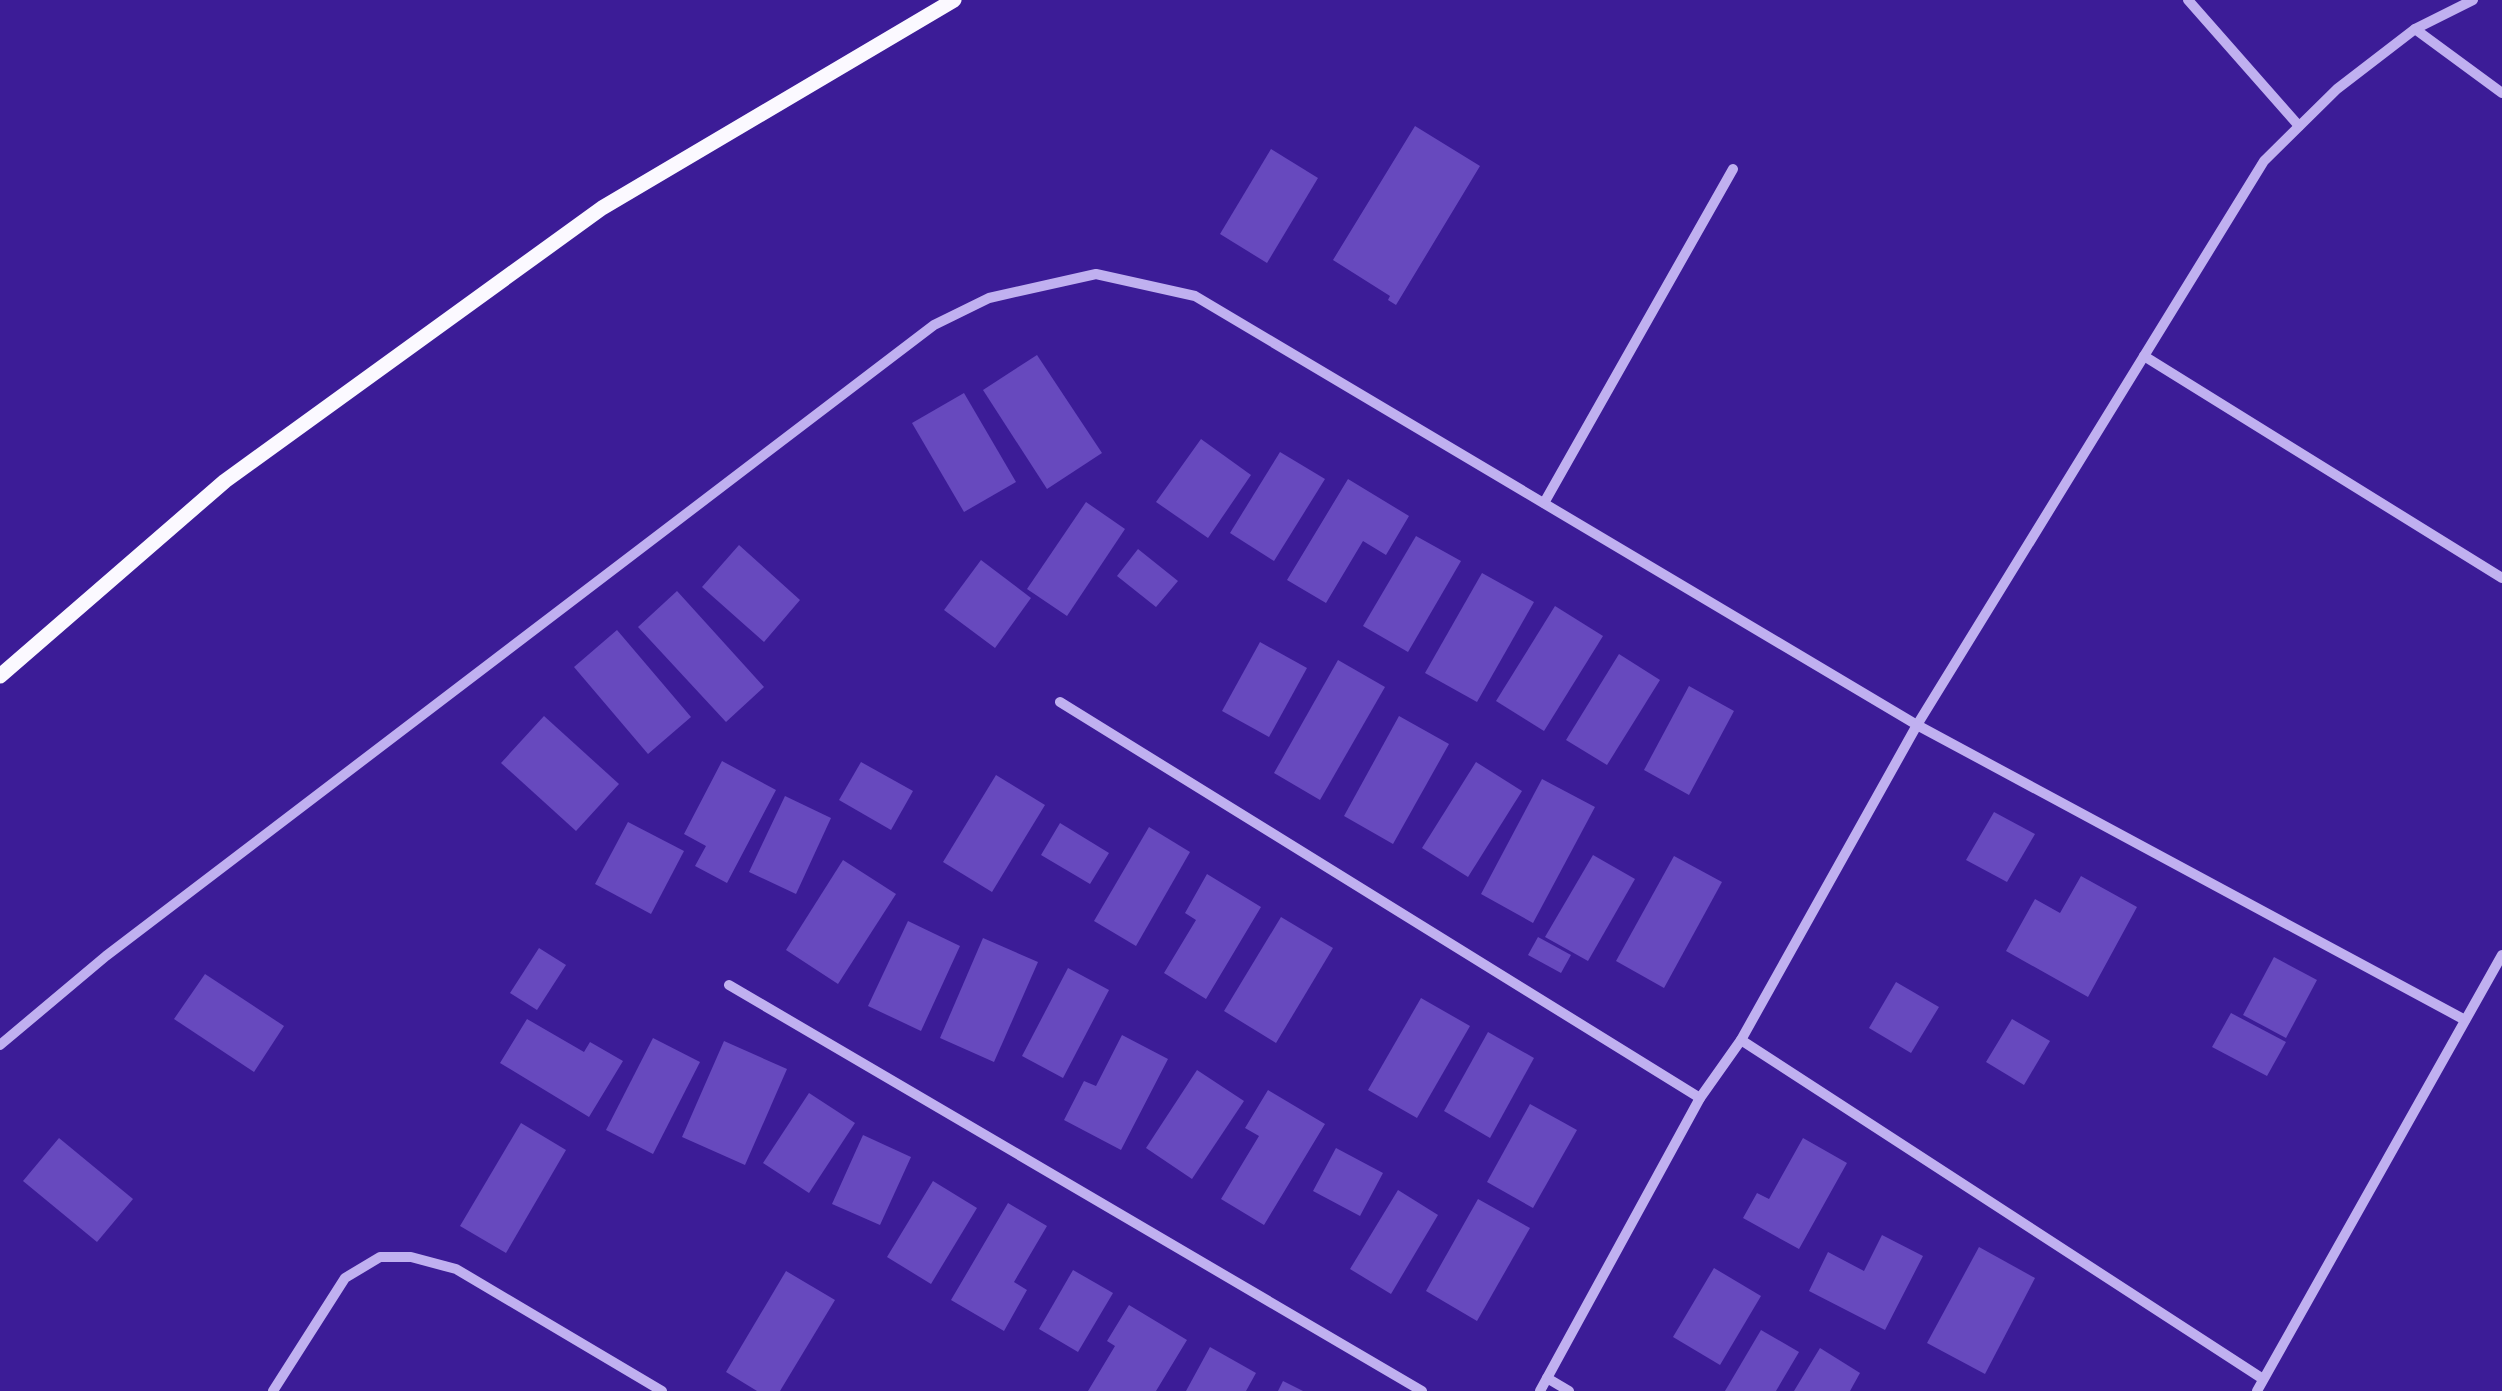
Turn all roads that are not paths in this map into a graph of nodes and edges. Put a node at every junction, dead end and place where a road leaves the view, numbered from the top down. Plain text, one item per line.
1 (954, 0) edge
2 (2188, 0) edge
3 (2473, 0) edge
4 (2415, 29) junction
5 (2502, 93) edge
6 (2299, 126) junction
7 (1733, 169) dead end
8 (2144, 357) junction
9 (1544, 503) junction
10 (2502, 578) edge
11 (0, 676) edge
12 (1060, 702) dead end
13 (1917, 725) junction
14 (2502, 955) edge
15 (729, 985) dead end
16 (2465, 1020) junction
17 (1741, 1040) junction
18 (0, 1045) edge
19 (1700, 1098) junction
20 (1547, 1377) junction
21 (2263, 1379) junction
22 (273, 1391) edge
23 (662, 1391) edge
24 (1422, 1391) edge
25 (1540, 1391) edge
26 (1569, 1391) edge
27 (2257, 1391) edge

1 - 11 main road
2 - 6 street
3 - 4 street
4 - 5 street
4 - 6 street
6 - 8 street
7 - 9 street
8 - 10 street
8 - 13 street
9 - 13 street
9 - 18 street
12 - 19 street
13 - 16 street
13 - 17 street
14 - 16 street
15 - 24 street
16 - 21 street
17 - 19 street
17 - 21 street
19 - 20 street
20 - 25 street
20 - 26 street
21 - 27 street
22 - 23 street

